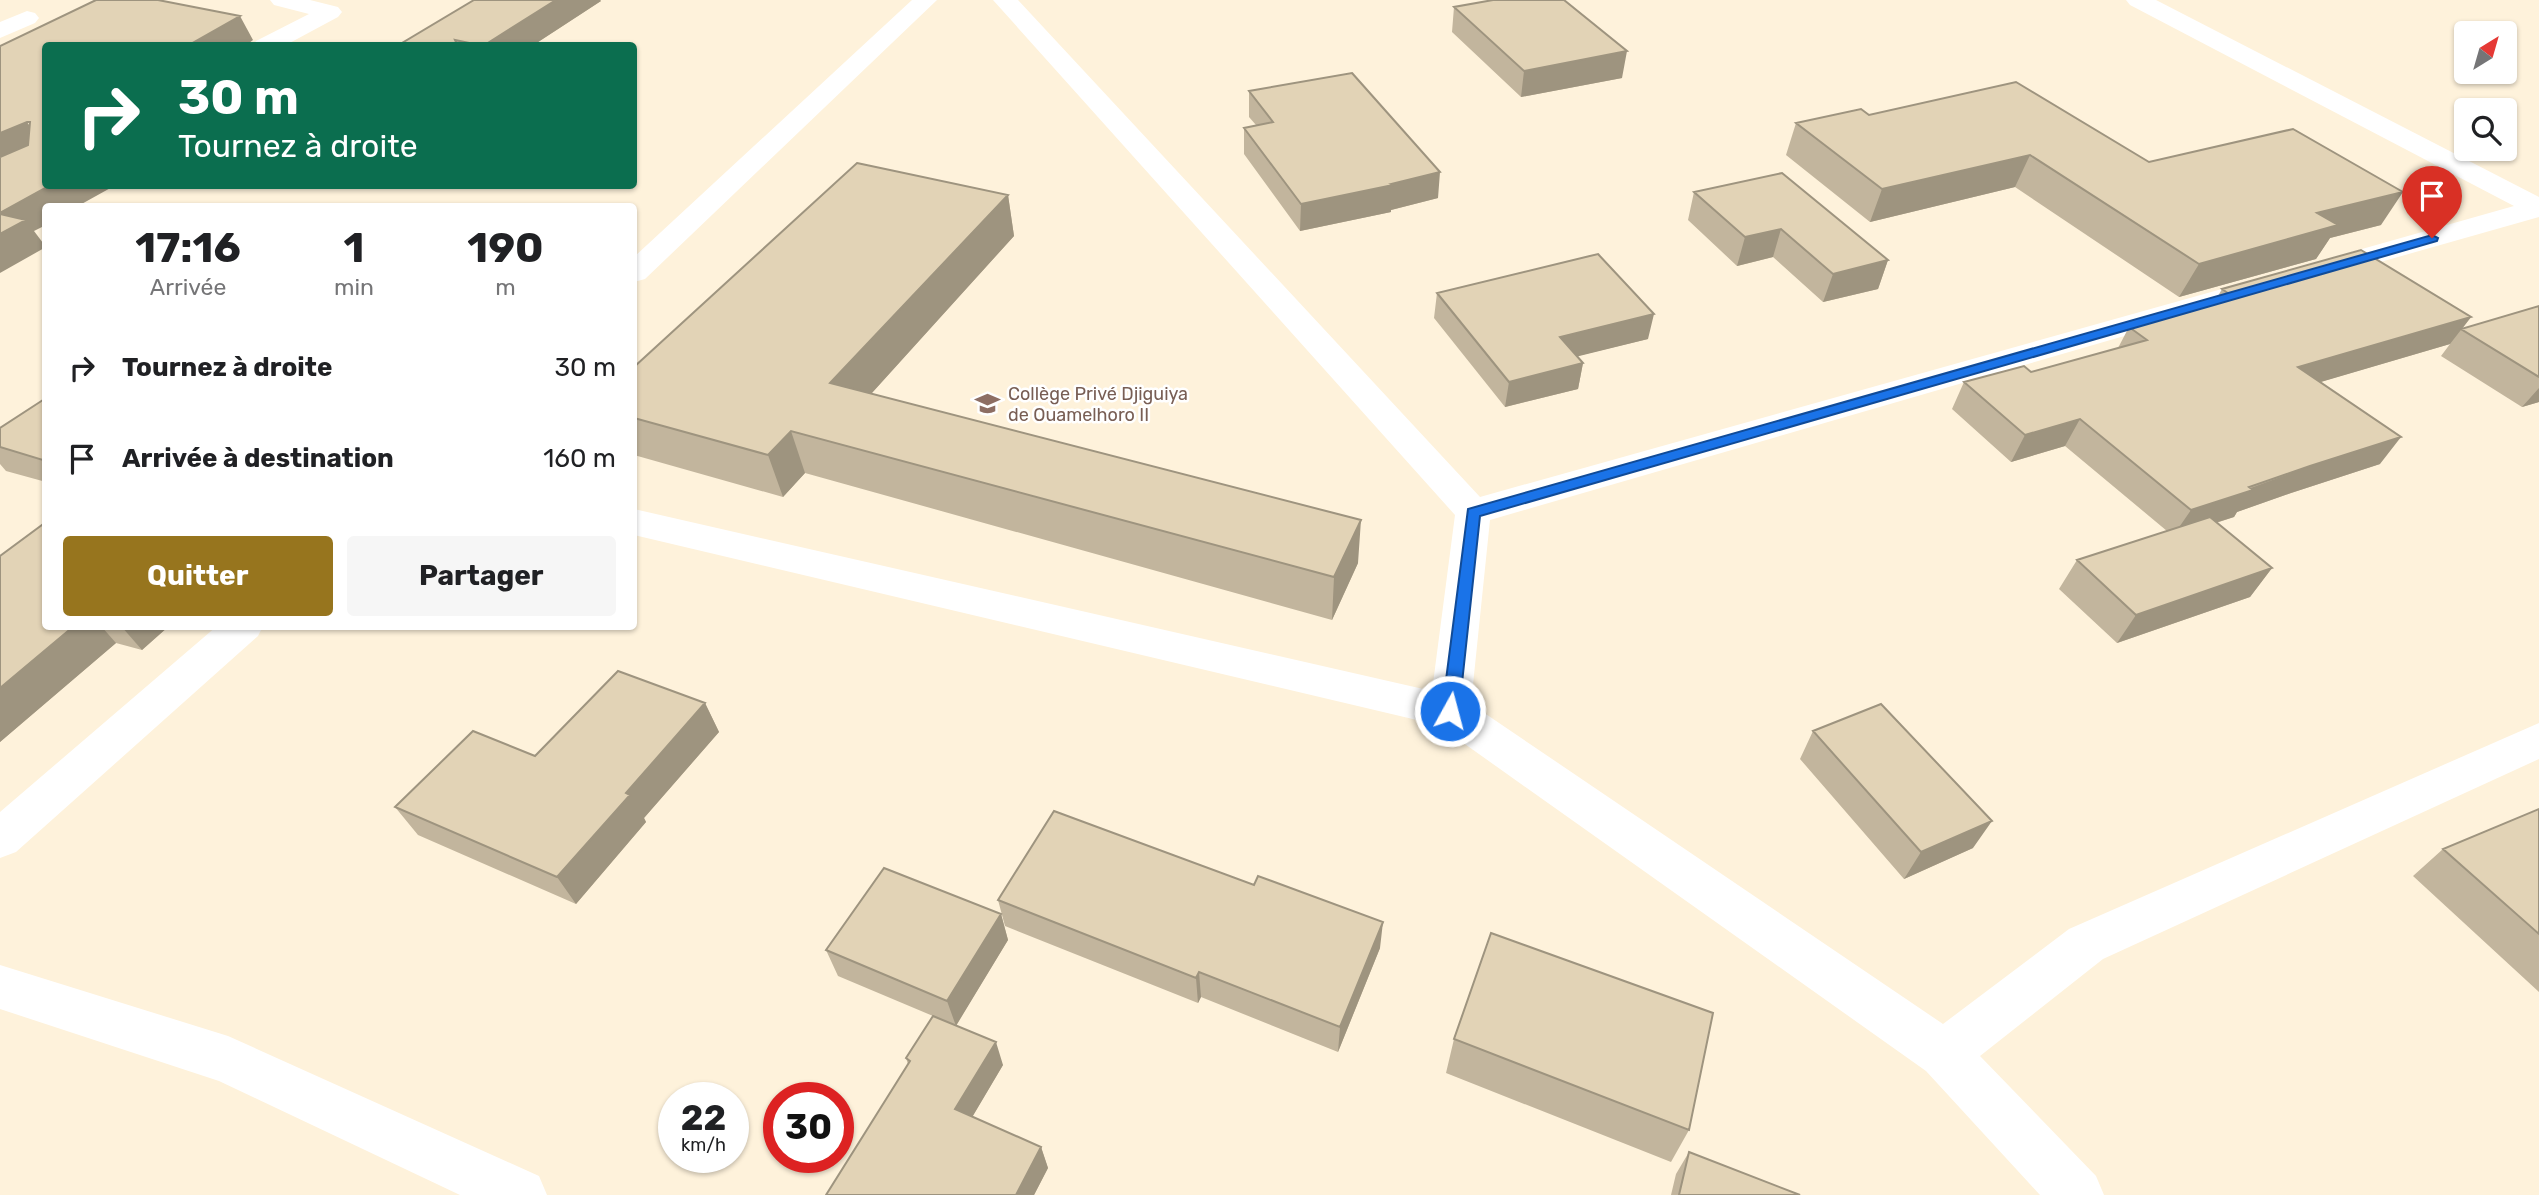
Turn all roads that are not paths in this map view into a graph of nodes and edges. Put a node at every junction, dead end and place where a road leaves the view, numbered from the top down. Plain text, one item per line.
1 (282, 0) edge
2 (925, 0) edge
3 (1005, 0) edge
4 (2138, 0) edge
5 (27, 19) dead end
6 (0, 31) edge
7 (273, 42) edge
8 (2539, 208) edge
9 (637, 270) edge
10 (1473, 512) junction
11 (637, 523) edge
12 (239, 630) edge
13 (1450, 711) junction
14 (2539, 740) edge
15 (0, 839) edge
16 (0, 987) edge
17 (1944, 1054) junction
18 (520, 1195) edge
19 (2077, 1195) edge

1 - 7 street
2 - 9 street
3 - 10 street
4 - 8 street
5 - 6 street
8 - 10 street
10 - 13 street
11 - 13 street
12 - 15 street
13 - 17 street
14 - 17 street
16 - 18 street
17 - 19 street

